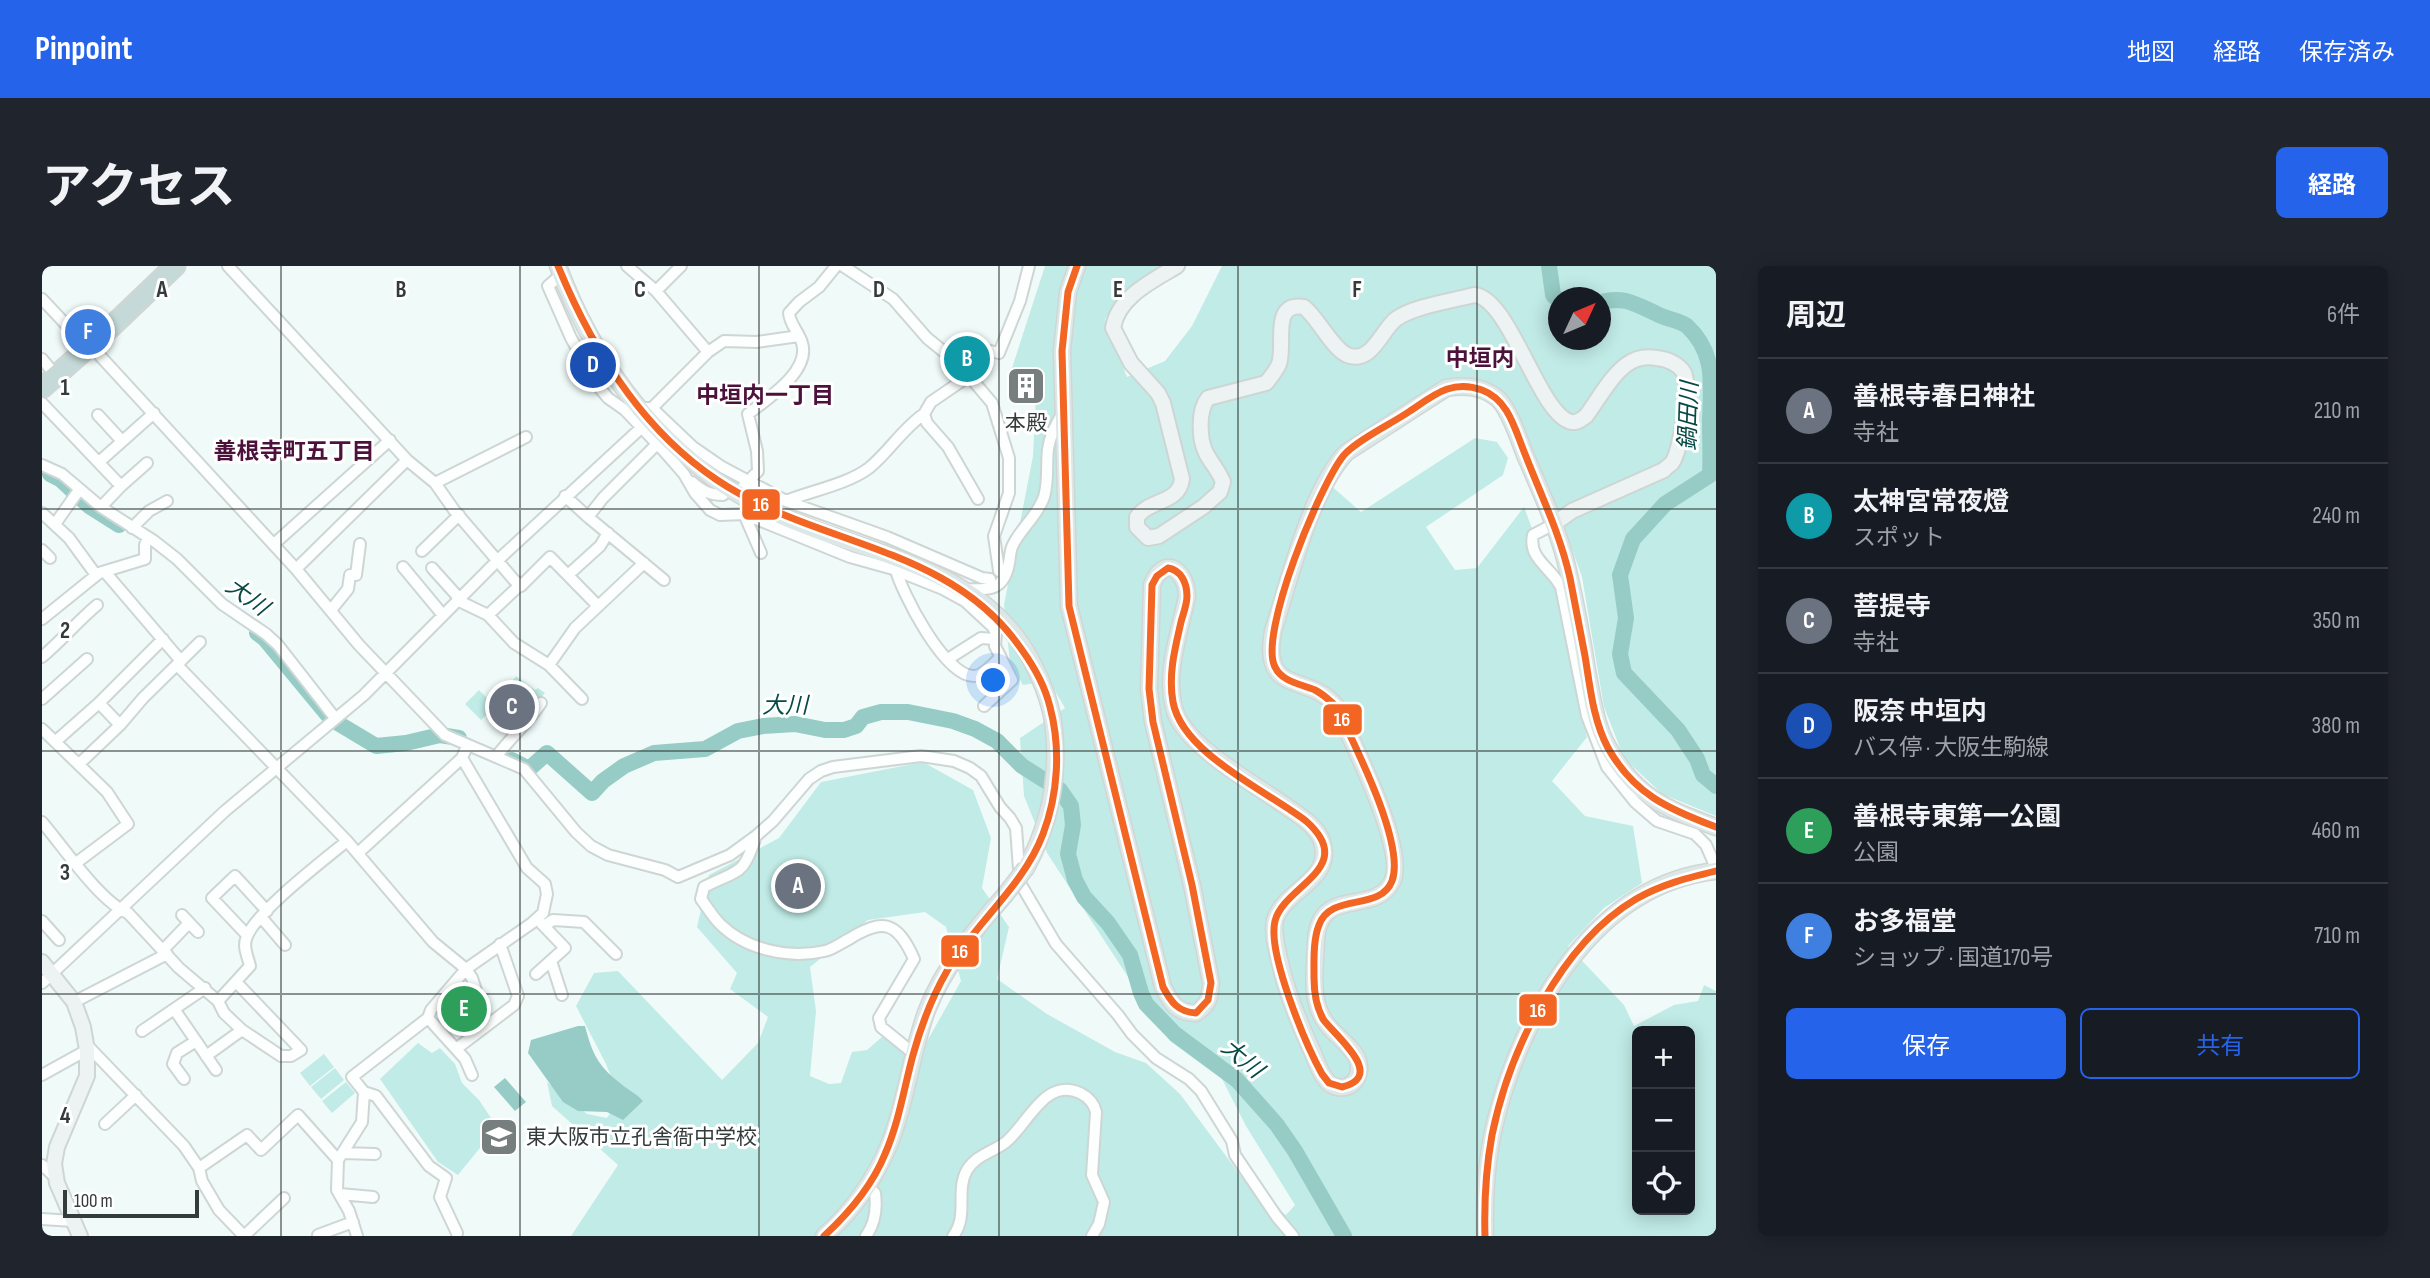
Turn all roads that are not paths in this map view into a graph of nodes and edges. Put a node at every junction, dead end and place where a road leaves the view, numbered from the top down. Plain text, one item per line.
1 (175, 266) edge
2 (228, 266) edge
3 (627, 266) edge
4 (681, 266) edge
5 (836, 266) edge
6 (844, 266) edge
7 (1029, 266) edge
8 (1077, 266) edge
9 (1177, 266) edge
10 (557, 272) edge
11 (656, 291) junction
12 (42, 299) edge
13 (799, 336) junction
14 (90, 347) junction
15 (708, 352) junction
16 (42, 359) edge
17 (959, 364) junction
18 (969, 376) junction
19 (49, 382) edge
20 (42, 402) edge
21 (636, 405) junction
22 (154, 413) junction
23 (924, 414) junction
24 (1062, 414) junction
25 (99, 415) dead end
26 (641, 428) junction
27 (526, 437) dead end
28 (390, 440) junction
29 (122, 441) junction
30 (657, 444) junction
31 (407, 460) junction
32 (99, 462) junction
33 (147, 463) dead end
34 (42, 465) edge
35 (684, 474) junction
36 (435, 483) junction
37 (747, 483) junction
38 (121, 486) junction
39 (79, 490) junction
40 (723, 495) dead end
41 (565, 496) junction
42 (978, 499) dead end
43 (167, 501) dead end
44 (786, 501) junction
45 (101, 507) junction
46 (42, 513) edge
47 (744, 513) junction
48 (459, 515) junction
49 (588, 517) junction
50 (53, 523) junction
51 (1554, 524) junction
52 (772, 525) junction
53 (132, 528) junction
54 (42, 532) edge
55 (608, 533) junction
56 (148, 537) junction
57 (755, 543) junction
58 (274, 544) junction
59 (360, 544) dead end
60 (422, 551) dead end
61 (761, 554) dead end
62 (498, 560) junction
63 (644, 563) junction
64 (403, 567) dead end
65 (895, 567) junction
66 (432, 568) dead end
67 (296, 569) junction
68 (100, 573) junction
69 (568, 575) junction
70 (664, 580) dead end
71 (520, 584) junction
72 (965, 589) junction
73 (458, 599) junction
74 (97, 605) dead end
75 (598, 606) junction
76 (331, 610) junction
77 (442, 614) junction
78 (488, 615) junction
79 (42, 619) edge
80 (163, 639) junction
81 (994, 639) junction
82 (200, 642) dead end
83 (42, 657) edge
84 (1000, 657) junction
85 (87, 659) dead end
86 (948, 659) junction
87 (179, 663) junction
88 (549, 665) junction
89 (386, 674) junction
90 (42, 699) edge
91 (582, 699) dead end
92 (99, 703) junction
93 (541, 703) dead end
94 (984, 706) dead end
95 (333, 720) junction
96 (120, 725) junction
97 (42, 729) edge
98 (56, 741) junction
99 (467, 746) junction
100 (496, 757) junction
101 (462, 758) junction
102 (79, 764) junction
103 (275, 768) junction
104 (42, 822) edge
105 (1716, 828) edge
106 (756, 836) junction
107 (347, 841) junction
108 (358, 853) junction
109 (76, 863) junction
110 (1716, 869) edge
111 (120, 910) junction
112 (264, 914) junction
113 (42, 921) edge
114 (541, 922) junction
115 (198, 932) dead end
116 (247, 935) junction
117 (42, 939) edge
118 (500, 944) junction
119 (285, 945) dead end
120 (165, 952) junction
121 (616, 954) dead end
122 (551, 961) junction
123 (42, 962) edge
124 (466, 969) junction
125 (536, 974) dead end
126 (47, 978) edge
127 (237, 983) junction
128 (205, 988) junction
129 (562, 995) dead end
130 (218, 1000) junction
131 (74, 1002) junction
132 (174, 1009) junction
133 (428, 1018) junction
134 (487, 1025) junction
135 (242, 1030) junction
136 (142, 1031) dead end
137 (196, 1041) junction
138 (86, 1046) junction
139 (456, 1049) junction
140 (913, 1053) junction
141 (206, 1056) junction
142 (216, 1070) dead end
143 (42, 1075) edge
144 (472, 1075) dead end
145 (184, 1079) dead end
146 (364, 1092) junction
147 (136, 1095) junction
148 (106, 1124) dead end
149 (374, 1154) dead end
150 (340, 1156) junction
151 (42, 1165) edge
152 (199, 1168) junction
153 (55, 1177) junction
154 (867, 1186) junction
155 (340, 1194) junction
156 (373, 1197) dead end
157 (284, 1198) dead end
158 (42, 1219) edge
159 (353, 1222) junction
160 (77, 1232) edge
161 (457, 1233) dead end
162 (318, 1235) edge
163 (244, 1236) edge
164 (358, 1236) edge
165 (824, 1236) edge
166 (866, 1236) edge
167 (953, 1236) edge
168 (1092, 1236) edge
169 (1293, 1236) edge
170 (1485, 1236) edge

1 - 14 highway
2 - 28 street
3 - 11 street
4 - 11 street
5 - 13 street
6 - 17 street
7 - 17 street
8 - 24 main road
9 - 51 main road
10 - 21 main road
11 - 15 street
12 - 14 street
13 - 15 street
13 - 37 street
14 - 19 highway
14 - 22 street
15 - 21 street
16 - 19 street
17 - 18 street
18 - 23 street
18 - 44 street
20 - 32 street
21 - 26 street
21 - 37 street
21 - 72 main road
22 - 29 street
22 - 58 street
23 - 42 street
23 - 44 street
24 - 51 main road
24 - 72 street
25 - 29 street
26 - 30 street
26 - 41 street
27 - 36 street
28 - 31 street
28 - 58 street
29 - 32 street
30 - 35 street
30 - 49 street
31 - 36 street
31 - 67 street
32 - 38 street
33 - 38 street
34 - 39 street
35 - 40 street
35 - 47 street
36 - 48 street
37 - 44 street
38 - 45 street
39 - 45 street
39 - 50 street
41 - 49 street
41 - 62 street
43 - 53 street
45 - 53 street
46 - 50 street
47 - 52 street
47 - 57 street
48 - 60 street
48 - 62 street
49 - 55 street
50 - 54 street
50 - 68 street
51 - 105 main road
51 - 110 street
52 - 57 street
52 - 65 street
53 - 56 street
55 - 63 street
55 - 69 street
56 - 68 street
56 - 95 street
57 - 61 street
58 - 67 street
59 - 76 street
62 - 71 street
62 - 73 street
63 - 70 street
63 - 75 street
64 - 77 street
65 - 81 street
65 - 86 street
66 - 73 street
67 - 76 street
68 - 79 street
68 - 80 street
69 - 71 street
69 - 75 street
71 - 78 street
72 - 140 main road, bridge
73 - 77 street
73 - 78 street
74 - 83 street
75 - 88 street
76 - 89 street
77 - 89 street
78 - 88 street
80 - 87 street
80 - 92 street
81 - 84 street
81 - 86 street
82 - 87 street
84 - 86 street
84 - 94 street
85 - 90 street
87 - 96 street
87 - 103 street
88 - 91 street
89 - 95 street
89 - 99 street
92 - 96 street
92 - 98 street
93 - 100 street
95 - 103 street
96 - 102 street
97 - 98 street
98 - 102 street
99 - 100 street
99 - 101 street
100 - 106 street
101 - 108 street
101 - 114 street
102 - 109 street
103 - 107 street
103 - 111 street
104 - 109 street
106 - 140 street
106 - 169 street
107 - 108 street
107 - 112 street
108 - 124 street
109 - 111 street
110 - 170 main road
111 - 120 street
111 - 126 street
112 - 116 street
112 - 116 street
112 - 119 street
113 - 117 street
114 - 118 street
114 - 121 street
114 - 122 street
115 - 120 street
116 - 127 street
118 - 124 street
118 - 134 street
120 - 128 street
120 - 131 street
122 - 125 street
122 - 129 street
123 - 126 main road
124 - 133 street
124 - 134 street
126 - 131 main road
127 - 130 street
127 - 135 street
128 - 130 street
128 - 132 street
130 - 135 street
131 - 138 main road
132 - 136 street
132 - 137 street
133 - 139 street
133 - 146 street
134 - 139 street
135 - 141 street
137 - 141 street
137 - 145 street
138 - 143 street
138 - 147 street
138 - 153 main road
139 - 144 street
140 - 154 main road
141 - 142 street
146 - 150 street
146 - 161 street
147 - 148 street
147 - 152 street
149 - 150 street
150 - 152 street
150 - 155 street
151 - 153 street
152 - 163 street
153 - 160 main road
154 - 165 main road
154 - 166 street
155 - 156 street
155 - 159 street
157 - 163 street
158 - 160 street
159 - 162 street
159 - 164 street
167 - 168 street

